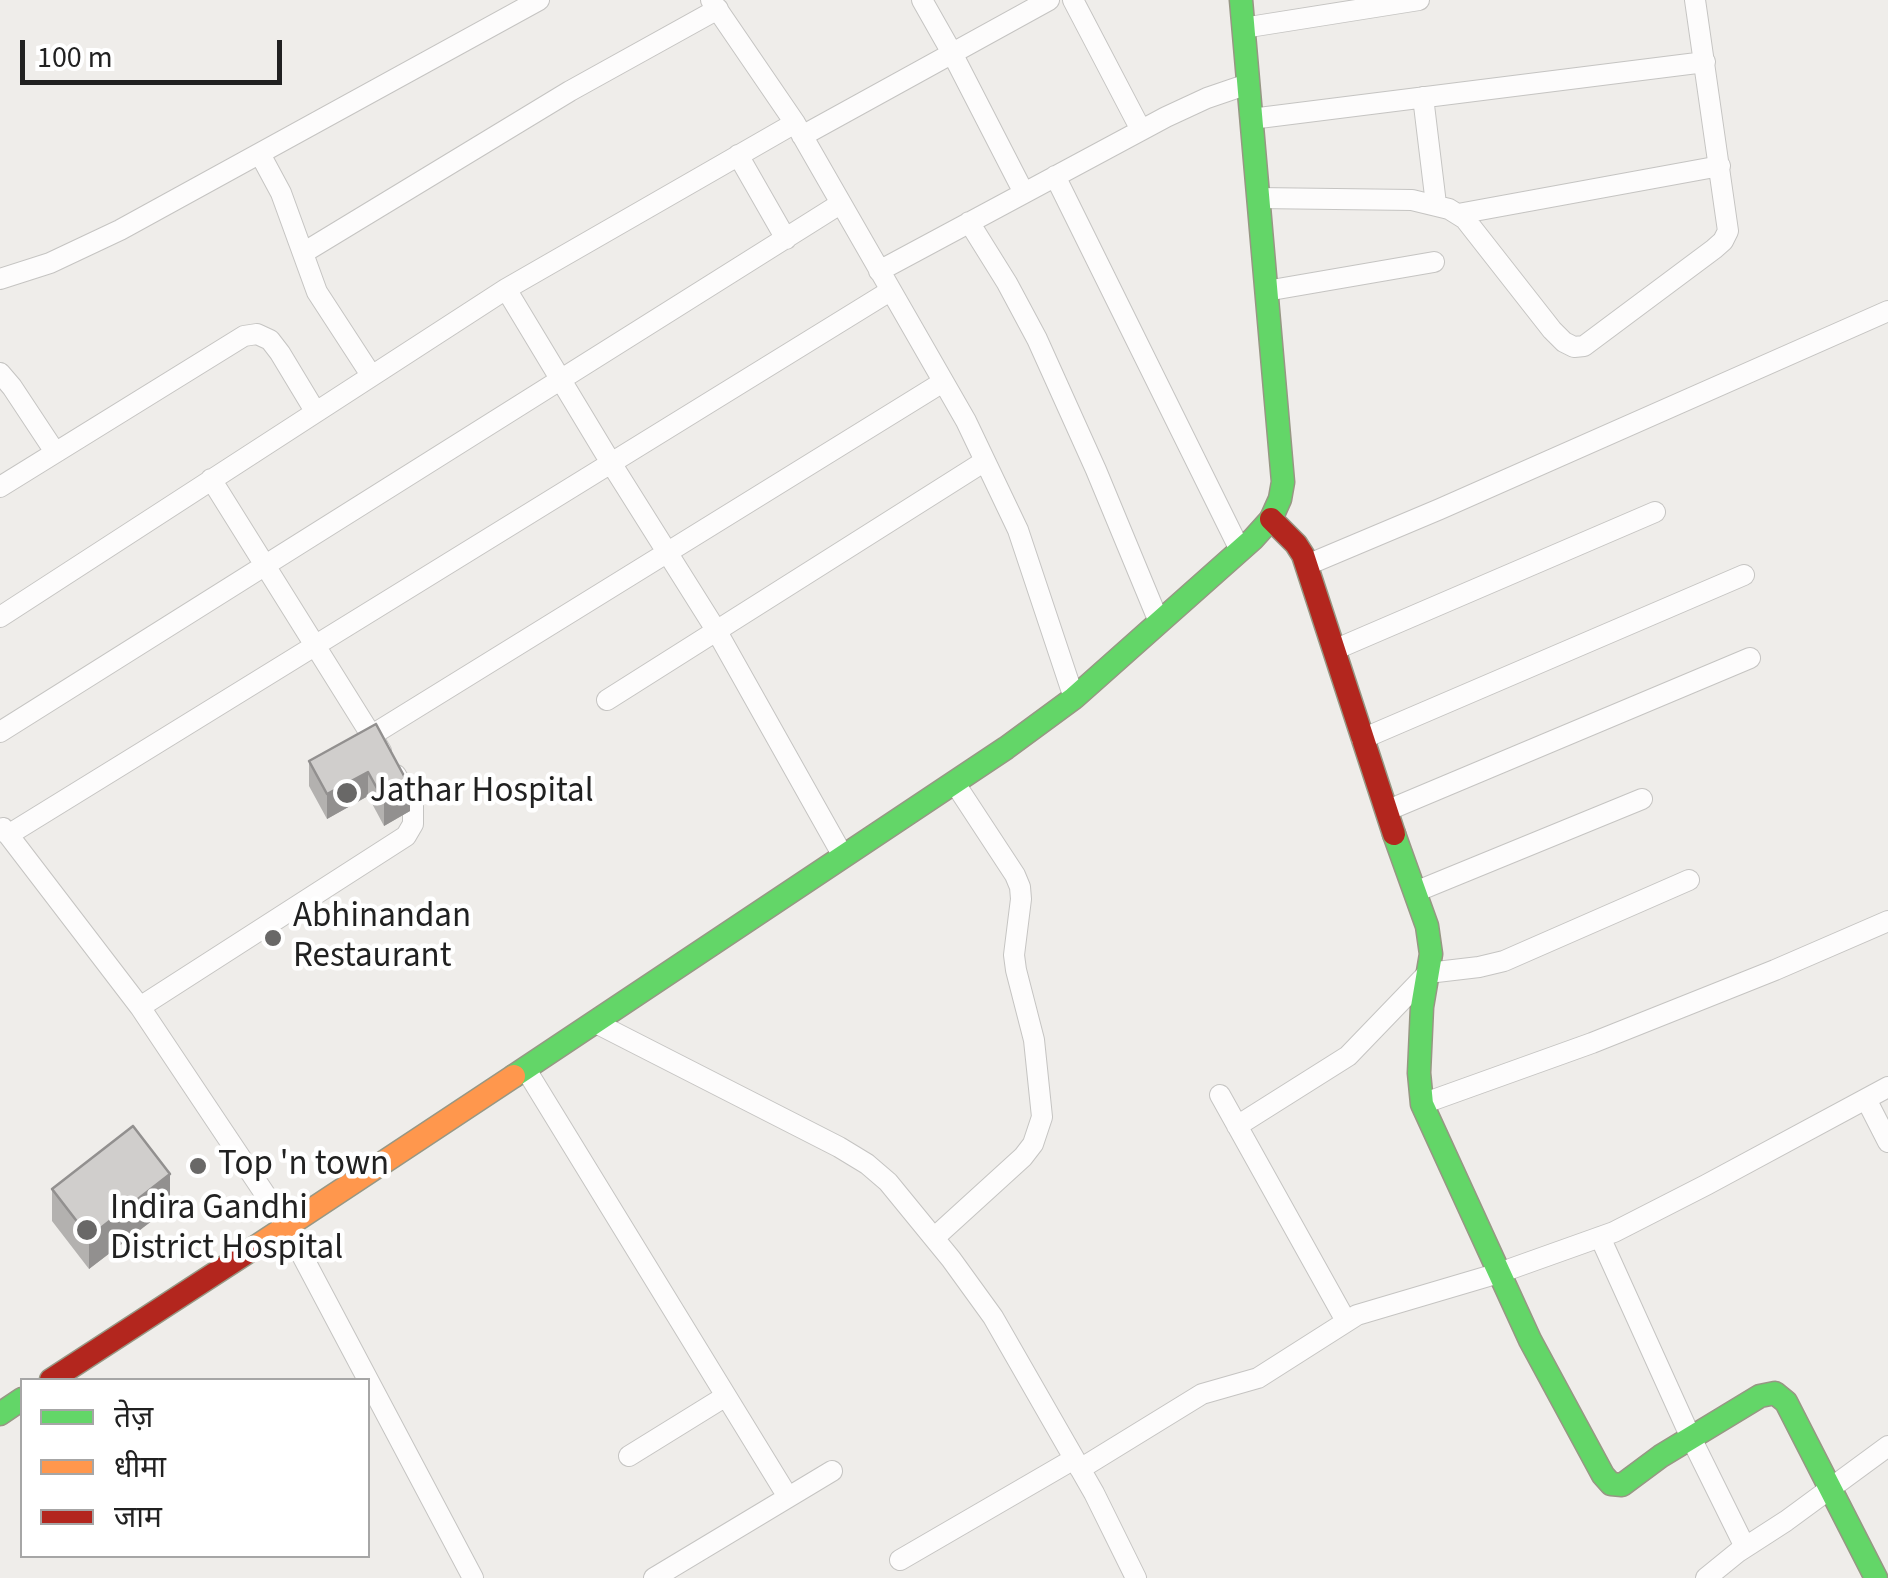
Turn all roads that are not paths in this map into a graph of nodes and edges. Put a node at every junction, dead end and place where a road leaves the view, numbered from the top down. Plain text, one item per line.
1 (538, 0) edge
2 (922, 0) edge
3 (1048, 0) edge
4 (1073, 0) edge
5 (1241, 0) edge
6 (1419, 0) edge
7 (1695, 0) edge
8 (714, 4) edge
9 (1243, 28) junction
10 (952, 52) junction
11 (1705, 62) junction
12 (1248, 84) junction
13 (1424, 97) junction
14 (1251, 119) junction
15 (798, 130) junction
16 (1141, 130) junction
17 (260, 154) junction
18 (738, 155) junction
19 (1720, 166) junction
20 (1055, 176) junction
21 (1024, 193) junction
22 (1258, 198) junction
23 (840, 204) junction
24 (1436, 204) junction
25 (1458, 214) junction
26 (969, 222) junction
27 (786, 238) junction
28 (303, 253) junction
29 (1434, 262) dead end
30 (879, 271) junction
31 (0, 279) edge
32 (506, 288) junction
33 (890, 291) junction
34 (1266, 291) junction
35 (1888, 310) edge
36 (0, 373) edge
37 (372, 376) junction
38 (561, 380) junction
39 (944, 382) junction
40 (316, 412) junction
41 (55, 452) junction
42 (986, 461) junction
43 (612, 463) junction
44 (211, 479) junction
45 (0, 487) edge
46 (1655, 512) dead end
47 (1270, 519) junction
48 (1240, 550) junction
49 (668, 552) junction
50 (265, 564) junction
51 (1307, 565) junction
52 (1744, 575) dead end
53 (0, 617) edge
54 (1159, 622) junction
55 (716, 630) junction
56 (317, 645) junction
57 (1334, 650) junction
58 (1750, 658) dead end
59 (1074, 698) junction
60 (607, 700) dead end
61 (0, 732) edge
62 (372, 736) junction
63 (1362, 739) junction
64 (954, 782) junction
65 (1642, 798) dead end
66 (1386, 812) junction
67 (4, 830) edge
68 (843, 856) junction
69 (1689, 880) dead end
70 (1415, 892) junction
71 (1888, 921) edge
72 (1428, 973) junction
73 (140, 1006) junction
74 (594, 1022) junction
75 (525, 1068) junction
76 (1888, 1087) edge
77 (1220, 1095) dead end
78 (1866, 1099) junction
79 (1422, 1104) junction
80 (1237, 1126) junction
81 (1888, 1142) edge
82 (287, 1227) junction
83 (1600, 1237) junction
84 (934, 1238) junction
85 (1499, 1273) junction
86 (1346, 1321) junction
87 (54, 1378) edge
88 (367, 1378) edge
89 (370, 1384) edge
90 (726, 1396) junction
91 (1691, 1438) junction
92 (1888, 1446) edge
93 (629, 1456) dead end
94 (1077, 1464) junction
95 (832, 1470) dead end
96 (1830, 1488) junction
97 (788, 1497) junction
98 (1744, 1547) junction
99 (900, 1560) dead end
100 (1888, 1573) edge
101 (473, 1578) edge
102 (654, 1578) edge
103 (1136, 1578) edge
104 (1706, 1578) edge
105 (1878, 1578) edge

1 - 17 street
2 - 10 street
3 - 10 street
4 - 16 street
5 - 9 street
6 - 9 street
7 - 11 street
8 - 15 street
8 - 28 street
9 - 12 street
10 - 15 street
10 - 21 street
11 - 13 street
11 - 19 street
12 - 14 street
12 - 16 street
13 - 14 street
13 - 24 street
14 - 22 street
15 - 18 street
15 - 23 street
16 - 20 street
17 - 28 street
17 - 31 street
18 - 27 street
18 - 32 street
19 - 25 street
19 - 25 street
20 - 21 street
20 - 48 street
21 - 26 street
22 - 24 street
22 - 34 street
23 - 27 street
23 - 30 street
24 - 25 street
26 - 30 street
26 - 54 street
27 - 38 street
28 - 37 street
29 - 34 street
30 - 33 street
32 - 37 street
32 - 38 street
33 - 39 street
33 - 43 street
34 - 47 street
35 - 51 street
36 - 41 street
37 - 40 street
38 - 43 street
38 - 50 street
39 - 42 street
39 - 49 street
40 - 41 street
40 - 44 street
41 - 45 street
42 - 55 street
42 - 59 street
43 - 49 street
43 - 56 street
44 - 50 street
44 - 53 street
46 - 57 street
47 - 48 street
47 - 51 street
48 - 54 street
49 - 55 street
49 - 62 street
50 - 56 street
50 - 61 street
51 - 57 street
52 - 63 street
54 - 59 street
55 - 60 street
55 - 68 street
56 - 62 street
56 - 67 street
57 - 63 street
58 - 66 street
59 - 64 street
62 - 73 street
63 - 66 street
64 - 68 street
64 - 84 street
65 - 70 street
66 - 70 street
67 - 73 street
68 - 74 street
69 - 72 street
70 - 72 street
71 - 79 street
72 - 79 street
72 - 80 street
73 - 82 street
74 - 75 street
74 - 84 street
75 - 82 street
75 - 90 street
76 - 78 street
77 - 80 street
78 - 81 street
78 - 83 street
79 - 85 street
80 - 86 street
82 - 87 street
82 - 88 street
83 - 85 street
83 - 91 street
84 - 94 street
85 - 86 street
85 - 91 street
86 - 94 street
89 - 101 street
90 - 93 street
90 - 97 street
91 - 96 street
91 - 98 street
92 - 96 street
94 - 99 street
94 - 103 street
95 - 97 street
96 - 98 street
96 - 105 street
97 - 102 street
98 - 104 street
100 - 105 street

